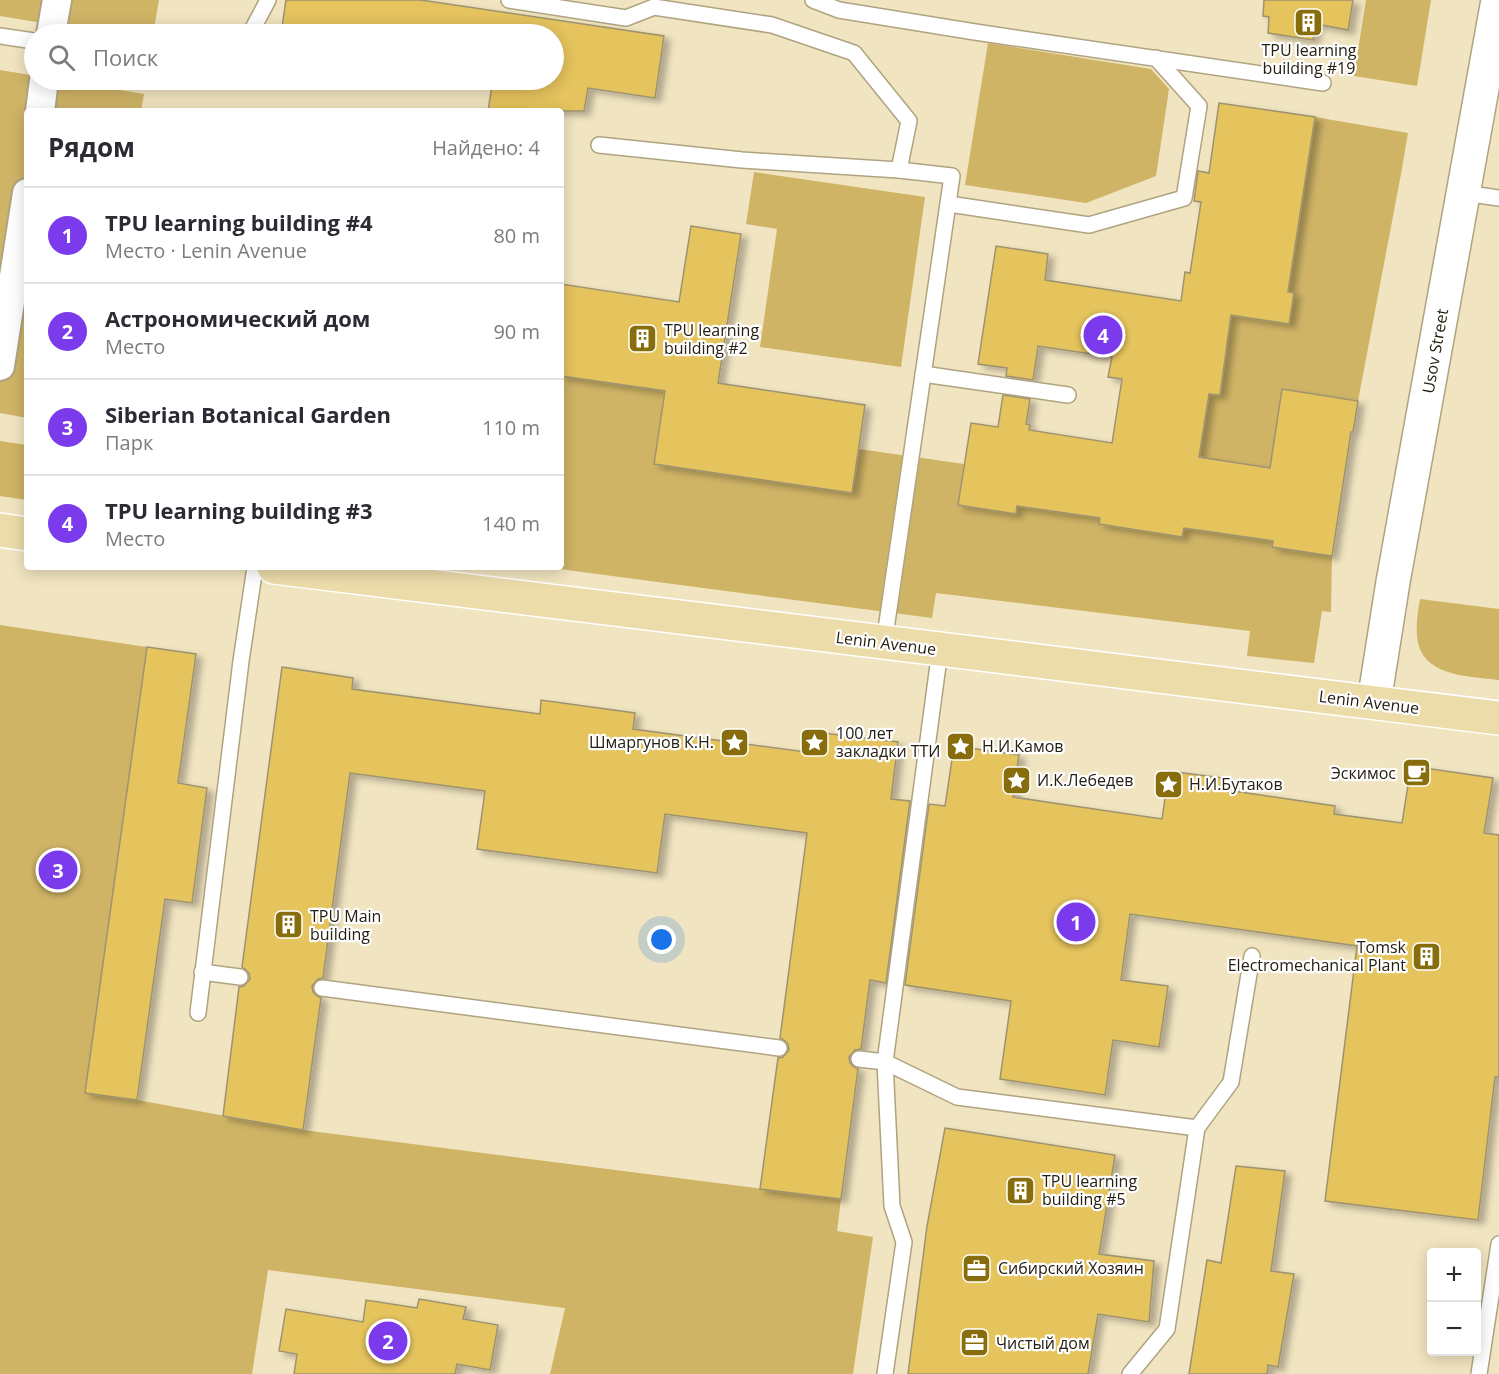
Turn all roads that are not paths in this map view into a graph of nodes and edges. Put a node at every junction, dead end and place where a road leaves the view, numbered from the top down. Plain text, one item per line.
1 (57, 0) edge
2 (267, 0) edge
3 (509, 0) edge
4 (813, 0) edge
5 (1498, 0) edge
6 (53, 24) edge
7 (255, 24) edge
8 (0, 36) edge
9 (24, 40) edge
10 (1156, 58) junction
11 (1323, 83) dead end
12 (43, 90) edge
13 (40, 108) edge
14 (599, 145) dead end
15 (899, 170) junction
16 (1464, 193) junction
17 (1499, 198) edge
18 (949, 204) junction
19 (24, 212) edge
20 (0, 366) edge
21 (923, 374) junction
22 (1068, 395) dead end
23 (0, 530) edge
24 (24, 534) edge
25 (255, 570) edge
26 (297, 570) edge
27 (884, 643) junction
28 (940, 650) junction
29 (1374, 702) junction
30 (1499, 718) edge
31 (1252, 956) dead end
32 (202, 972) junction
33 (240, 977) dead end
34 (322, 988) dead end
35 (198, 1013) dead end
36 (779, 1048) dead end
37 (859, 1059) dead end
38 (885, 1062) junction
39 (1197, 1128) junction
40 (1499, 1244) edge
41 (885, 1374) edge
42 (1130, 1374) edge
43 (1479, 1374) edge

1 - 6 street
2 - 7 lane
3 - 15 lane
4 - 10 lane
5 - 16 main road, Usov Street
8 - 9 lane
10 - 11 lane
10 - 18 lane
12 - 13 street
14 - 15 lane
15 - 18 lane
16 - 17 lane
16 - 29 main road, Usov Street
18 - 21 lane
19 - 20 street
21 - 22 lane
21 - 27 lane
23 - 24 main road
25 - 32 lane
26 - 27 main road, Lenin Avenue
27 - 28 main road, Lenin Avenue
28 - 29 main road, Lenin Avenue
28 - 38 lane
29 - 30 main road, Lenin Avenue
31 - 39 lane
32 - 33 lane
32 - 35 lane
34 - 36 lane
37 - 38 lane
38 - 39 lane
38 - 41 lane
39 - 42 lane
40 - 43 lane

